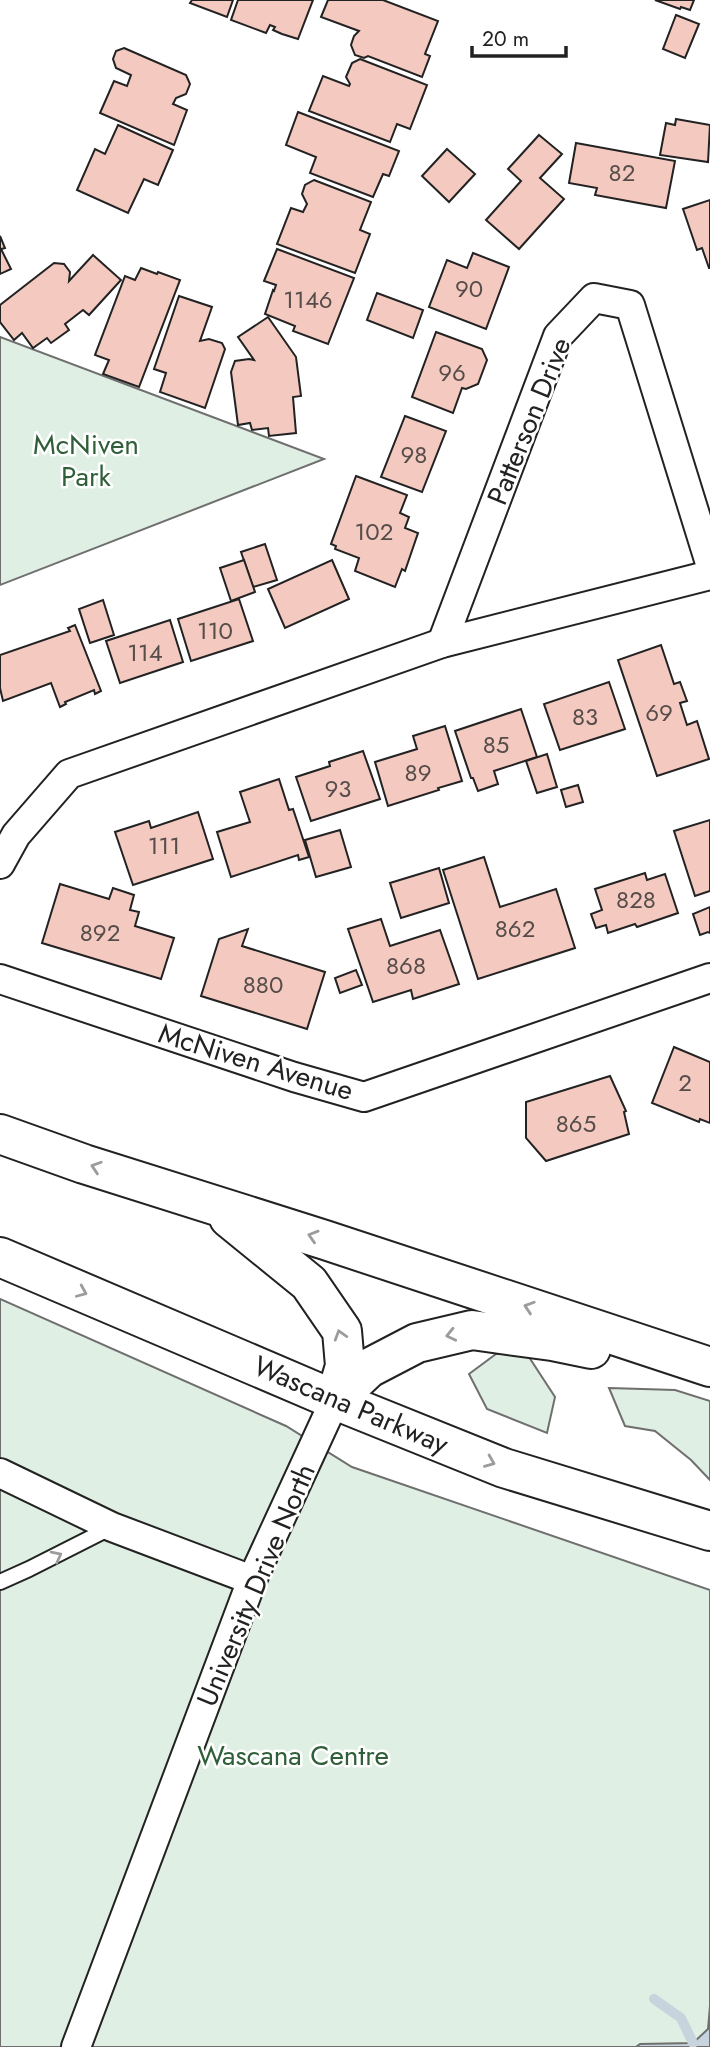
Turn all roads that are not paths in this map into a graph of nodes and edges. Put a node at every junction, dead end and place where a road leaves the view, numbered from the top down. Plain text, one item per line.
1 (710, 563) edge
2 (710, 575) edge
3 (442, 643) junction
4 (0, 864) edge
5 (710, 978) edge
6 (0, 979) edge
7 (0, 1134) edge
8 (214, 1205) junction
9 (0, 1258) edge
10 (710, 1367) edge
11 (710, 1374) edge
12 (335, 1401) junction
13 (0, 1473) edge
14 (112, 1527) junction
15 (710, 1531) edge
16 (252, 1580) junction
17 (0, 1582) edge
18 (76, 2047) edge

1 - 3 street, Patterson Drive
2 - 3 street
3 - 4 street
5 - 6 street, McNiven Avenue
8 -> 7 main road
10 -> 8 main road
12 -> 8 main road
9 -> 12 main road, Wascana Parkway
11 -> 12 main road
12 -> 15 main road, Wascana Parkway
12 - 16 street, University Drive North
13 - 14 street
14 - 16 street
17 -> 14 lane
16 - 18 street, University Drive North

